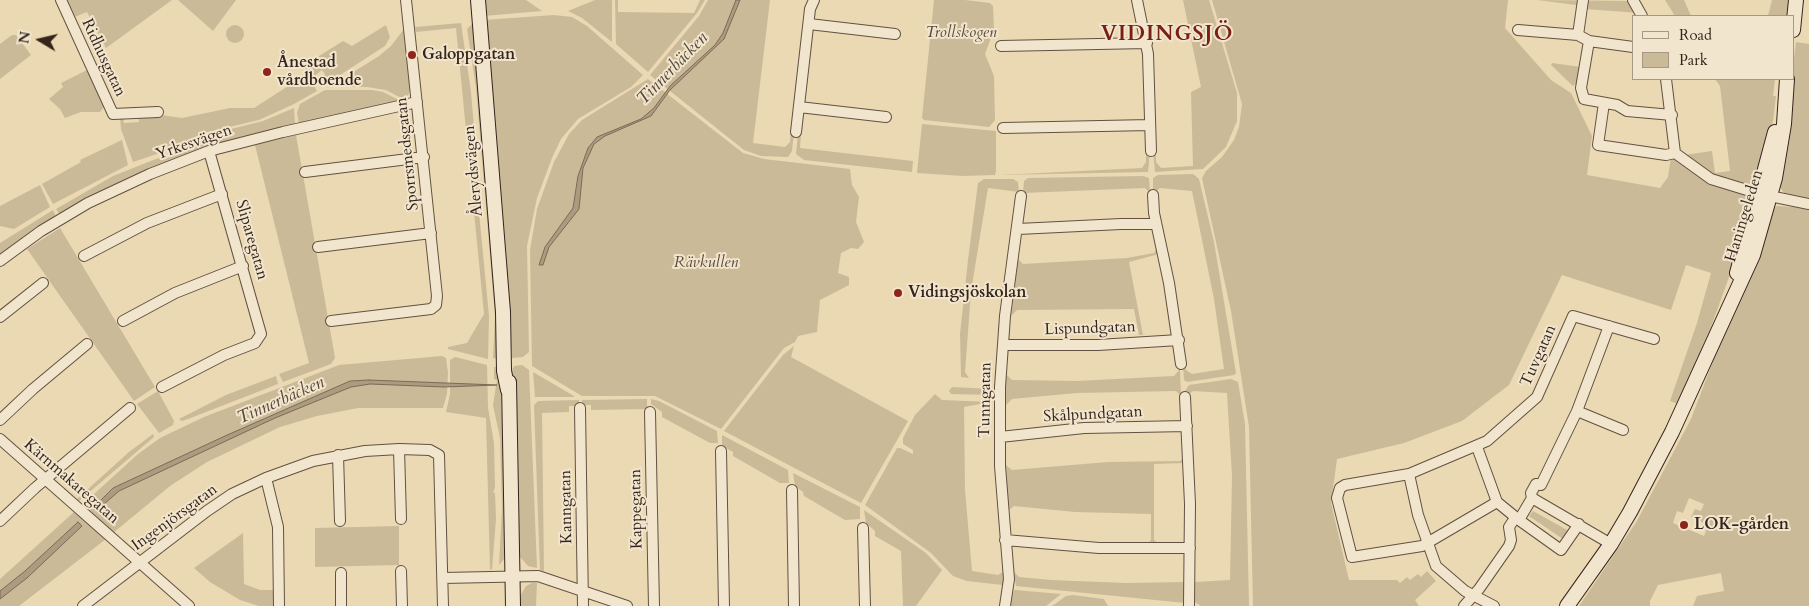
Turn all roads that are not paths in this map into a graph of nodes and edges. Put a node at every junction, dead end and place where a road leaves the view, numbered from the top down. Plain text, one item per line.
1 (61, 0) edge
2 (406, 0) edge
3 (478, 0) edge
4 (814, 0) edge
5 (1137, 0) edge
6 (1583, 0) edge
7 (1633, 0) edge
8 (1796, 0) edge
9 (1641, 15) edge
10 (1794, 20) edge
11 (809, 24) junction
12 (1518, 30) dead end
13 (895, 34) dead end
14 (1578, 36) junction
15 (1589, 41) junction
16 (1146, 43) junction
17 (1001, 46) dead end
18 (1632, 47) edge
19 (1666, 80) edge
20 (1786, 83) edge
21 (417, 102) junction
22 (1604, 103) junction
23 (799, 107) junction
24 (158, 112) dead end
25 (1672, 115) junction
26 (886, 117) dead end
27 (1150, 125) junction
28 (1003, 128) dead end
29 (796, 132) dead end
30 (209, 151) junction
31 (1151, 151) dead end
32 (1675, 153) junction
33 (424, 157) junction
34 (305, 172) dead end
35 (222, 194) junction
36 (1153, 195) dead end
37 (1765, 195) junction
38 (1021, 196) dead end
39 (1809, 204) edge
40 (1156, 224) junction
41 (1018, 229) junction
42 (431, 233) junction
43 (318, 247) dead end
44 (84, 256) dead end
45 (0, 261) edge
46 (243, 266) junction
47 (43, 283) dead end
48 (0, 317) edge
49 (123, 321) dead end
50 (331, 321) dead end
51 (1608, 326) junction
52 (1654, 339) dead end
53 (1178, 340) junction
54 (87, 344) dead end
55 (1003, 345) junction
56 (1181, 364) dead end
57 (162, 387) dead end
58 (1185, 397) dead end
59 (130, 408) dead end
60 (580, 408) dead end
61 (1577, 411) junction
62 (650, 412) dead end
63 (0, 420) edge
64 (1187, 426) junction
65 (1623, 430) dead end
66 (1000, 437) junction
67 (0, 439) edge
68 (1476, 447) junction
69 (399, 449) junction
70 (721, 450) dead end
71 (338, 455) junction
72 (1409, 474) junction
73 (266, 478) junction
74 (46, 480) junction
75 (792, 490) dead end
76 (1532, 498) junction
77 (1497, 502) junction
78 (400, 519) dead end
79 (1517, 519) junction
80 (0, 521) edge
81 (340, 521) dead end
82 (1579, 524) junction
83 (863, 528) dead end
84 (1005, 540) junction
85 (1607, 541) junction
86 (1428, 543) junction
87 (1190, 548) junction
88 (140, 562) junction
89 (401, 571) dead end
90 (341, 573) dead end
91 (512, 576) junction
92 (443, 578) junction
93 (583, 591) junction
94 (1473, 594) junction
95 (83, 606) edge
96 (189, 606) edge
97 (279, 606) edge
98 (341, 606) edge
99 (402, 606) edge
100 (443, 606) edge
101 (513, 606) edge
102 (583, 606) edge
103 (627, 606) edge
104 (654, 606) edge
105 (724, 606) edge
106 (794, 606) edge
107 (865, 606) edge
108 (1005, 606) edge
109 (1189, 606) edge
110 (1464, 606) edge
111 (1494, 606) edge
112 (1556, 606) edge
113 (1567, 606) edge

1 - 24 street, Ridhusgatan
2 - 21 street, Sporrsmedsgatan
3 - 91 main road, Ålerydsvägen
4 - 11 street
5 - 16 street
6 - 14 street
7 - 9 street
8 - 10 main road
11 - 13 street
11 - 23 street
12 - 14 street
14 - 15 street
15 - 18 street
15 - 22 street
16 - 17 street
16 - 27 street
19 - 25 street
20 - 37 main road, Haningeleden
21 - 30 street, Yrkesvägen
21 - 33 street, Sporrsmedsgatan
22 - 25 street
22 - 32 street
23 - 26 street
23 - 29 street
25 - 32 street
27 - 28 street
27 - 31 street
30 - 35 street, Sliparegatan
30 - 45 street, Yrkesvägen
32 - 37 street
33 - 34 street
33 - 42 street, Sporrsmedsgatan
35 - 44 street
35 - 46 street, Sliparegatan
36 - 40 street
37 - 39 street
37 - 85 main road, Haningeleden
38 - 41 street, Tunngatan
40 - 41 street
40 - 53 street
41 - 55 street, Tunngatan
42 - 43 street
42 - 50 street, Sporrsmedsgatan
46 - 49 street
46 - 57 street, Sliparegatan
47 - 48 street
51 - 52 street, Tuvgatan
51 - 61 street
51 - 68 street, Tuvgatan
53 - 55 street, Lispundgatan
53 - 56 street
54 - 63 street
55 - 66 street, Tunngatan
58 - 64 street
59 - 74 street
60 - 93 street, Kanngatan
61 - 65 street
61 - 76 street
62 - 104 street, Kappegatan
64 - 66 street, Skålpundgatan
64 - 87 street
66 - 84 street, Tunngatan
67 - 74 street, Kärnmakaregatan
68 - 72 street, Tuvgatan
68 - 77 street
69 - 71 street, Ingenjörsgatan
69 - 78 street
69 - 92 street, Ingenjörsgatan
70 - 105 street
71 - 73 street, Ingenjörsgatan
71 - 81 street
72 - 86 street
72 - 86 street, Tuvgatan
73 - 88 street, Ingenjörsgatan
73 - 97 street
74 - 80 street
74 - 88 street, Kärnmakaregatan
75 - 106 street
76 - 79 street
76 - 82 street
77 - 79 street
77 - 86 street, Tuvgatan
79 - 82 street
79 - 94 street
82 - 85 street
83 - 107 street
84 - 87 street
84 - 108 street, Tunngatan
85 - 112 main road, Haningeleden
85 - 113 main road, Haningeleden
86 - 94 street
87 - 109 street
88 - 95 street, Ingenjörsgatan
88 - 96 street, Kärnmakaregatan
89 - 99 street
90 - 98 street
91 - 92 street
91 - 93 street
91 - 101 main road, Ålerydsvägen
92 - 100 street
93 - 102 street, Kanngatan
93 - 103 street
94 - 110 street
94 - 111 street

